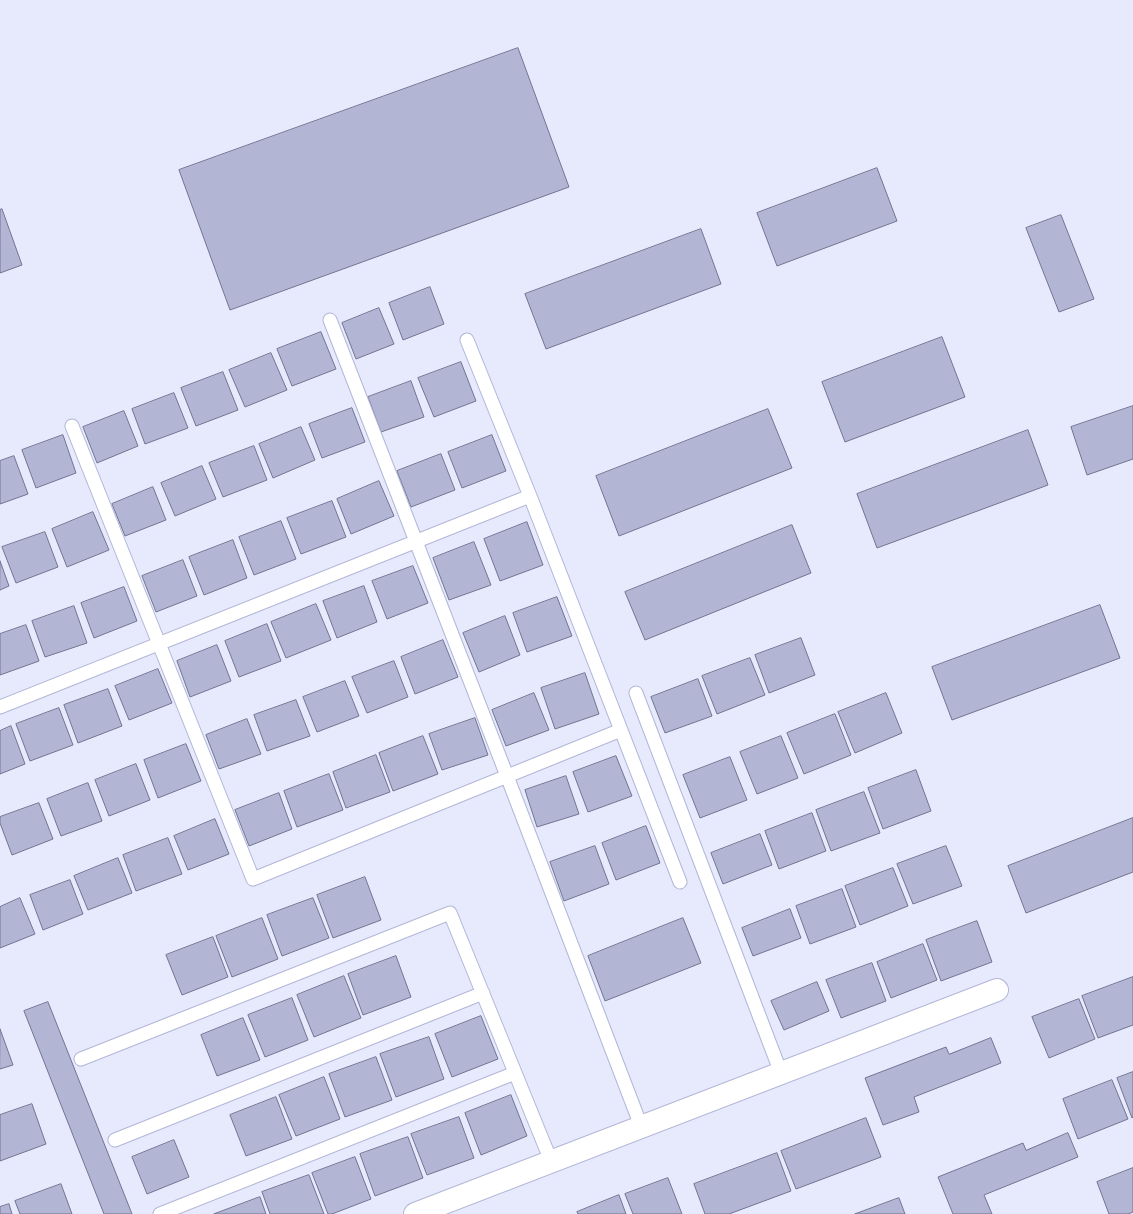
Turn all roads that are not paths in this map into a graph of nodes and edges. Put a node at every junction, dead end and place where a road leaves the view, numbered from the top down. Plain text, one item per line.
1 (330, 320) dead end
2 (467, 340) dead end
3 (72, 426) dead end
4 (530, 496) junction
5 (416, 541) junction
6 (159, 643) junction
7 (636, 693) dead end
8 (0, 707) edge
9 (621, 730) junction
10 (507, 776) junction
11 (680, 882) dead end
12 (997, 990) dead end
13 (483, 993) junction
14 (81, 1059) dead end
15 (781, 1072) junction
16 (515, 1073) junction
17 (641, 1126) junction
18 (115, 1140) dead end
19 (551, 1161) junction
20 (160, 1214) edge
21 (415, 1214) edge

1 - 5 lane
2 - 4 lane
3 - 6 lane
4 - 5 lane
4 - 9 lane
5 - 6 lane
5 - 10 lane
6 - 8 lane
6 - 10 lane
7 - 15 lane
9 - 10 lane
9 - 11 lane
10 - 17 lane
12 - 15 street
13 - 14 lane
13 - 16 lane
13 - 18 lane
15 - 17 street
16 - 19 lane
16 - 20 lane
17 - 19 street
19 - 21 street

